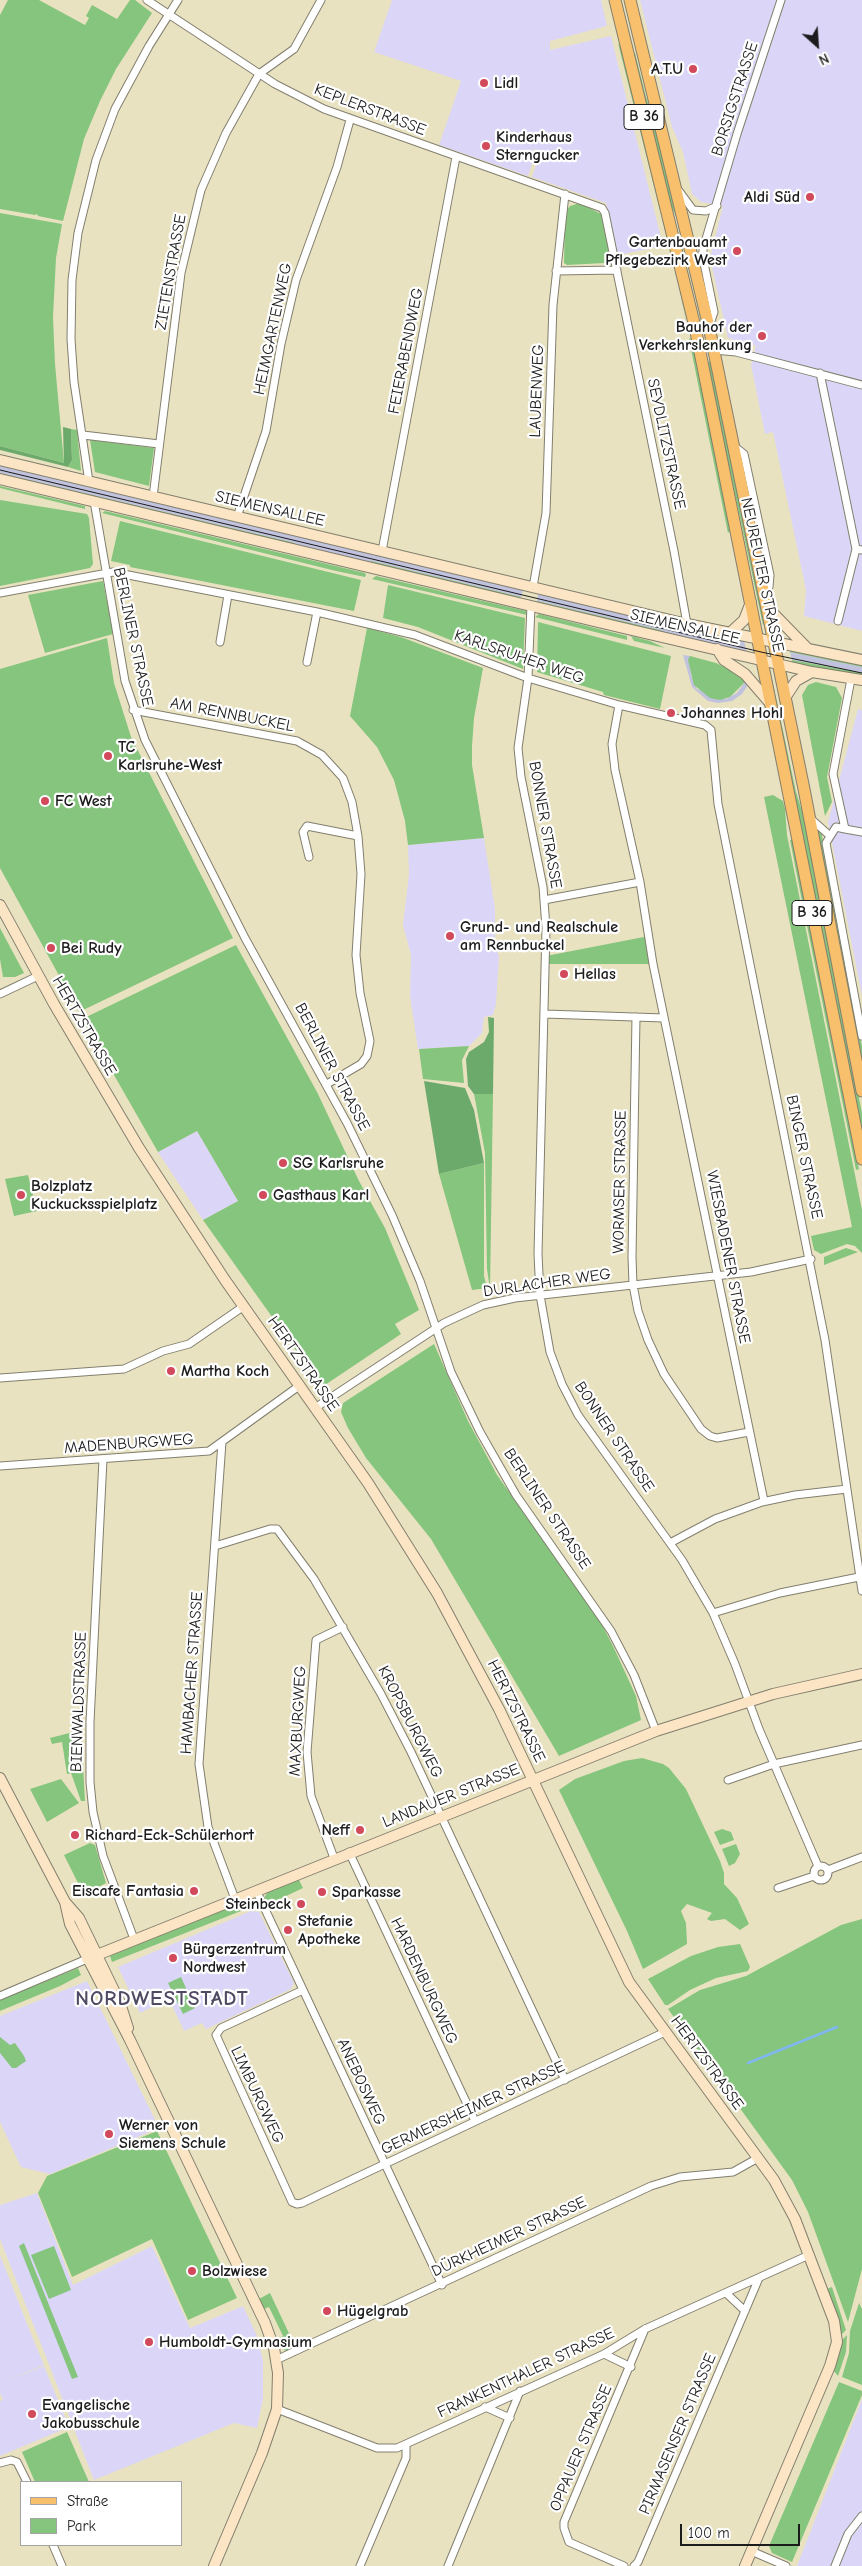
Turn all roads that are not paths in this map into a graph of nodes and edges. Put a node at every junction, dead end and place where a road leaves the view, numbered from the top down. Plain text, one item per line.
1 (147, 0) edge
2 (178, 0) edge
3 (321, 0) edge
4 (615, 0) edge
5 (630, 0) edge
6 (781, 0) edge
7 (168, 15) junction
8 (259, 74) junction
9 (350, 120) junction
10 (456, 157) junction
11 (677, 190) junction
12 (565, 194) junction
13 (717, 206) junction
14 (602, 208) joint
15 (617, 270) junction
16 (556, 271) junction
17 (709, 327) junction
18 (714, 350) junction
19 (700, 353) junction
20 (820, 373) junction
21 (862, 385) edge
22 (83, 434) junction
23 (159, 444) junction
24 (0, 460) edge
25 (0, 479) edge
26 (89, 482) junction
27 (153, 497) junction
28 (94, 502) junction
29 (237, 517) junction
30 (859, 550) edge
31 (382, 551) junction
32 (106, 574) junction
33 (533, 588) junction
34 (0, 593) edge
35 (228, 595) junction
36 (751, 602) junction
37 (766, 602) junction
38 (532, 606) junction
39 (317, 612) junction
40 (838, 621) dead end
41 (686, 624) junction
42 (729, 634) junction
43 (759, 639) junction
44 (220, 642) dead end
45 (774, 642) junction
46 (717, 649) junction
47 (809, 650) junction
48 (763, 660) junction
49 (862, 660) edge
50 (307, 662) dead end
51 (779, 664) junction
52 (812, 672) junction
53 (528, 678) junction
54 (851, 679) junction
55 (862, 680) edge
56 (785, 698) junction
57 (619, 705) junction
58 (772, 705) junction
59 (133, 710) junction
60 (711, 730) joint
61 (809, 816) junction
62 (846, 829) junction
63 (862, 832) edge
64 (829, 835) junction
65 (358, 836) junction
66 (308, 857) dead end
67 (640, 882) junction
68 (544, 900) junction
69 (0, 905) edge
70 (38, 976) junction
71 (0, 994) edge
72 (545, 1014) junction
73 (636, 1017) junction
74 (664, 1018) junction
75 (862, 1036) edge
76 (327, 1084) junction
77 (862, 1091) edge
78 (862, 1159) edge
79 (811, 1259) junction
80 (718, 1276) junction
81 (633, 1285) junction
82 (540, 1296) junction
83 (244, 1306) junction
84 (435, 1329) junction
85 (0, 1378) edge
86 (299, 1386) junction
87 (315, 1408) junction
88 (749, 1432) junction
89 (222, 1442) junction
90 (103, 1459) junction
91 (0, 1466) edge
92 (847, 1488) junction
93 (764, 1501) junction
94 (670, 1543) junction
95 (215, 1546) junction
96 (859, 1577) junction
97 (862, 1591) edge
98 (713, 1613) junction
99 (343, 1628) junction
100 (862, 1674) edge
101 (748, 1701) junction
102 (656, 1730) junction
103 (862, 1745) edge
104 (774, 1764) junction
105 (0, 1778) edge
106 (532, 1780) junction
107 (728, 1780) dead end
108 (441, 1816) junction
109 (349, 1852) junction
110 (862, 1857) edge
111 (334, 1858) junction
112 (818, 1866) junction
113 (828, 1870) junction
114 (814, 1876) junction
115 (778, 1888) dead end
116 (256, 1890) junction
117 (235, 1899) junction
118 (65, 1902) junction
119 (134, 1939) junction
120 (97, 1955) junction
121 (87, 1959) junction
122 (303, 1990) junction
123 (0, 1996) edge
124 (665, 2032) junction
125 (129, 2038) junction
126 (565, 2080) junction
127 (475, 2121) junction
128 (758, 2158) junction
129 (384, 2164) junction
130 (292, 2202) joint
131 (809, 2255) junction
132 (758, 2278) junction
133 (442, 2284) junction
134 (726, 2292) junction
135 (745, 2311) junction
136 (645, 2329) junction
137 (604, 2354) junction
138 (276, 2360) junction
139 (631, 2367) junction
140 (520, 2391) junction
141 (485, 2407) junction
142 (277, 2408) junction
143 (510, 2418) junction
144 (406, 2445) junction
145 (0, 2463) edge
146 (26, 2481) edge
147 (862, 2516) edge
148 (53, 2546) edge
149 (751, 2551) junction
150 (62, 2566) edge
151 (214, 2566) edge
152 (360, 2566) edge
153 (448, 2566) edge
154 (624, 2566) edge
155 (634, 2566) edge
156 (745, 2566) edge
157 (786, 2566) edge
158 (834, 2566) edge

1 - 7 street, KEPLERSTRASSE
2 - 7 street
3 - 8 street, ZIETENSTRASSE
4 - 19 main road, NEUREUTER STRASSE / B 36
5 - 11 main road, NEUREUTER STRASSE
6 - 13 street, BORSIGSTRASSE
7 - 8 street, KEPLERSTRASSE
7 - 22 street
8 - 9 street, KEPLERSTRASSE
8 - 23 street, ZIETENSTRASSE
9 - 10 street, KEPLERSTRASSE
9 - 29 street, HEIMGARTENWEG
10 - 12 street, KEPLERSTRASSE
10 - 31 street, FEIERABENDWEG
11 - 13 street
11 - 17 main road, NEUREUTER STRASSE
12 - 14 street, KEPLERSTRASSE
12 - 16 street, LAUBENWEG
13 - 17 street, BORSIGSTRASSE
14 - 15 street, SEYDLITZSTRASSE
15 - 16 street
15 - 41 street, SEYDLITZSTRASSE
16 - 33 street, LAUBENWEG
17 - 18 main road, NEUREUTER STRASSE
18 - 19 main road
18 - 20 street
18 - 37 main road, NEUREUTER STRASSE
19 - 36 main road, NEUREUTER STRASSE / B 36
20 - 21 street
20 - 30 street
22 - 23 street
22 - 26 street
23 - 27 street, ZIETENSTRASSE
24 - 26 main road, SIEMENSALLEE
25 - 28 main road, SIEMENSALLEE
26 - 27 main road, SIEMENSALLEE
27 - 29 main road, SIEMENSALLEE
28 - 32 street, BERLINER STRASSE
28 - 38 main road, SIEMENSALLEE
29 - 31 main road, SIEMENSALLEE
30 - 40 street
31 - 33 main road, SIEMENSALLEE
32 - 34 street, KARLSRUHER WEG
32 - 35 street, KARLSRUHER WEG
32 - 59 street, BERLINER STRASSE
33 - 38 main road
33 - 41 main road, SIEMENSALLEE
35 - 39 street, KARLSRUHER WEG
35 - 44 street
36 - 42 main road
36 - 43 main road, NEUREUTER STRASSE / B 36
37 - 45 main road, NEUREUTER STRASSE
37 - 47 main road
38 - 46 main road, SIEMENSALLEE
38 - 53 street, BONNER STRASSE
39 - 50 street
39 - 53 street, KARLSRUHER WEG
41 - 42 main road, SIEMENSALLEE
42 - 43 main road, SIEMENSALLEE
43 - 45 main road, SIEMENSALLEE
43 - 48 main road, NEUREUTER STRASSE / B 36
45 - 47 main road, SIEMENSALLEE
45 - 51 main road, NEUREUTER STRASSE
46 - 48 main road, SIEMENSALLEE
46 - 58 main road
47 - 49 main road, SIEMENSALLEE
48 - 51 main road, SIEMENSALLEE
48 - 58 main road, NEUREUTER STRASSE / B 36
51 - 52 main road, SIEMENSALLEE
51 - 56 main road, NEUREUTER STRASSE / B 36
52 - 54 main road, SIEMENSALLEE
52 - 56 main road
53 - 57 street, KARLSRUHER WEG
53 - 68 street, BONNER STRASSE
54 - 55 main road, SIEMENSALLEE
54 - 62 street
56 - 61 main road, NEUREUTER STRASSE / B 36
57 - 60 street, KARLSRUHER WEG
57 - 67 street, WIESBADENER STRASSE
58 - 78 main road, NEUREUTER STRASSE / B 36
59 - 65 street, AM RENNBUCKEL
59 - 76 street, BERLINER STRASSE
60 - 79 street, BINGER STRASSE
61 - 64 street
61 - 77 main road, NEUREUTER STRASSE / B 36
62 - 63 street
62 - 64 street
64 - 75 street
65 - 66 street
65 - 76 street, AM RENNBUCKEL
67 - 68 street, BONNER STRASSE
67 - 74 street, WIESBADENER STRASSE
68 - 72 street, BONNER STRASSE
69 - 70 main road, HERTZSTRASSE
70 - 71 street
70 - 83 main road, HERTZSTRASSE
72 - 73 street
72 - 82 street, BONNER STRASSE
73 - 74 street
73 - 81 street, WORMSER STRASSE
74 - 80 street, WIESBADENER STRASSE
76 - 84 street, BERLINER STRASSE
79 - 80 street, DURLACHER WEG
79 - 92 street, BINGER STRASSE
80 - 81 street, DURLACHER WEG
80 - 88 street, WIESBADENER STRASSE
81 - 82 street, DURLACHER WEG
81 - 88 street, WORMSER STRASSE
82 - 84 street, DURLACHER WEG
82 - 94 street, BONNER STRASSE
83 - 85 street
83 - 86 main road, HERTZSTRASSE
84 - 87 street, DURLACHER WEG
84 - 102 street, BERLINER STRASSE
86 - 87 main road, HERTZSTRASSE
86 - 89 street, MADENBURGWEG
87 - 106 main road, HERTZSTRASSE
88 - 93 street, WIESBADENER STRASSE
89 - 90 street, MADENBURGWEG
89 - 95 street, HAMBACHER STRASSE
90 - 91 street, MADENBURGWEG
90 - 119 street, BIENWALDSTRASSE
92 - 93 street
92 - 96 street, BINGER STRASSE
93 - 94 street
94 - 98 street, BONNER STRASSE
95 - 99 street, KROPSBURGWEG
95 - 117 street, HAMBACHER STRASSE
96 - 97 street, BINGER STRASSE
96 - 98 street
98 - 101 street, BONNER STRASSE
99 - 108 street, KROPSBURGWEG
99 - 111 street, MAXBURGWEG
100 - 101 main road, LANDAUER STRASSE
101 - 102 main road, LANDAUER STRASSE
101 - 104 street, BONNER STRASSE
102 - 106 main road, LANDAUER STRASSE
103 - 104 street
104 - 107 street
104 - 112 street, BONNER STRASSE
105 - 118 main road
106 - 108 main road, LANDAUER STRASSE
106 - 124 main road, HERTZSTRASSE
108 - 109 main road, LANDAUER STRASSE
108 - 126 street, KROPSBURGWEG
109 - 111 main road, LANDAUER STRASSE
109 - 127 street, HARDENBURGWEG
110 - 113 street
111 - 116 main road, LANDAUER STRASSE
112 - 113 street
112 - 114 street
113 - 114 street
114 - 115 street
116 - 117 main road, LANDAUER STRASSE
116 - 122 street, ANEBOSWEG
117 - 119 main road, LANDAUER STRASSE
118 - 120 main road
118 - 121 main road
119 - 120 main road, LANDAUER STRASSE
120 - 121 main road, LANDAUER STRASSE
120 - 125 main road
121 - 123 street
121 - 125 main road
122 - 129 street, ANEBOSWEG
122 - 130 street, LIMBURGWEG
124 - 126 street, GERMERSHEIMER STRASSE
124 - 128 main road, HERTZSTRASSE
125 - 138 main road
126 - 127 street, GERMERSHEIMER STRASSE
127 - 129 street, GERMERSHEIMER STRASSE
128 - 131 main road, HERTZSTRASSE
128 - 133 street, DÜRKHEIMER STRASSE
129 - 130 street, GERMERSHEIMER STRASSE
129 - 133 street, ANEBOSWEG
131 - 132 street, FRANKENTHALER STRASSE
131 - 149 main road, HERTZSTRASSE
132 - 134 street, FRANKENTHALER STRASSE
132 - 135 street, PIRMASENSER STRASSE
133 - 138 street, DÜRKHEIMER STRASSE
134 - 135 street
134 - 136 street, FRANKENTHALER STRASSE
135 - 155 street, PIRMASENSER STRASSE
136 - 137 street, FRANKENTHALER STRASSE
136 - 139 street, OPPAUER STRASSE
137 - 139 street
137 - 140 street, FRANKENTHALER STRASSE
138 - 142 main road
139 - 154 street, OPPAUER STRASSE
140 - 141 street, FRANKENTHALER STRASSE
140 - 143 street
141 - 143 street
141 - 144 street, FRANKENTHALER STRASSE
142 - 144 street, FRANKENTHALER STRASSE
142 - 151 main road
143 - 153 street
144 - 152 street
145 - 146 street
147 - 158 street
148 - 150 street
149 - 156 main road, HERTZSTRASSE
149 - 157 street

